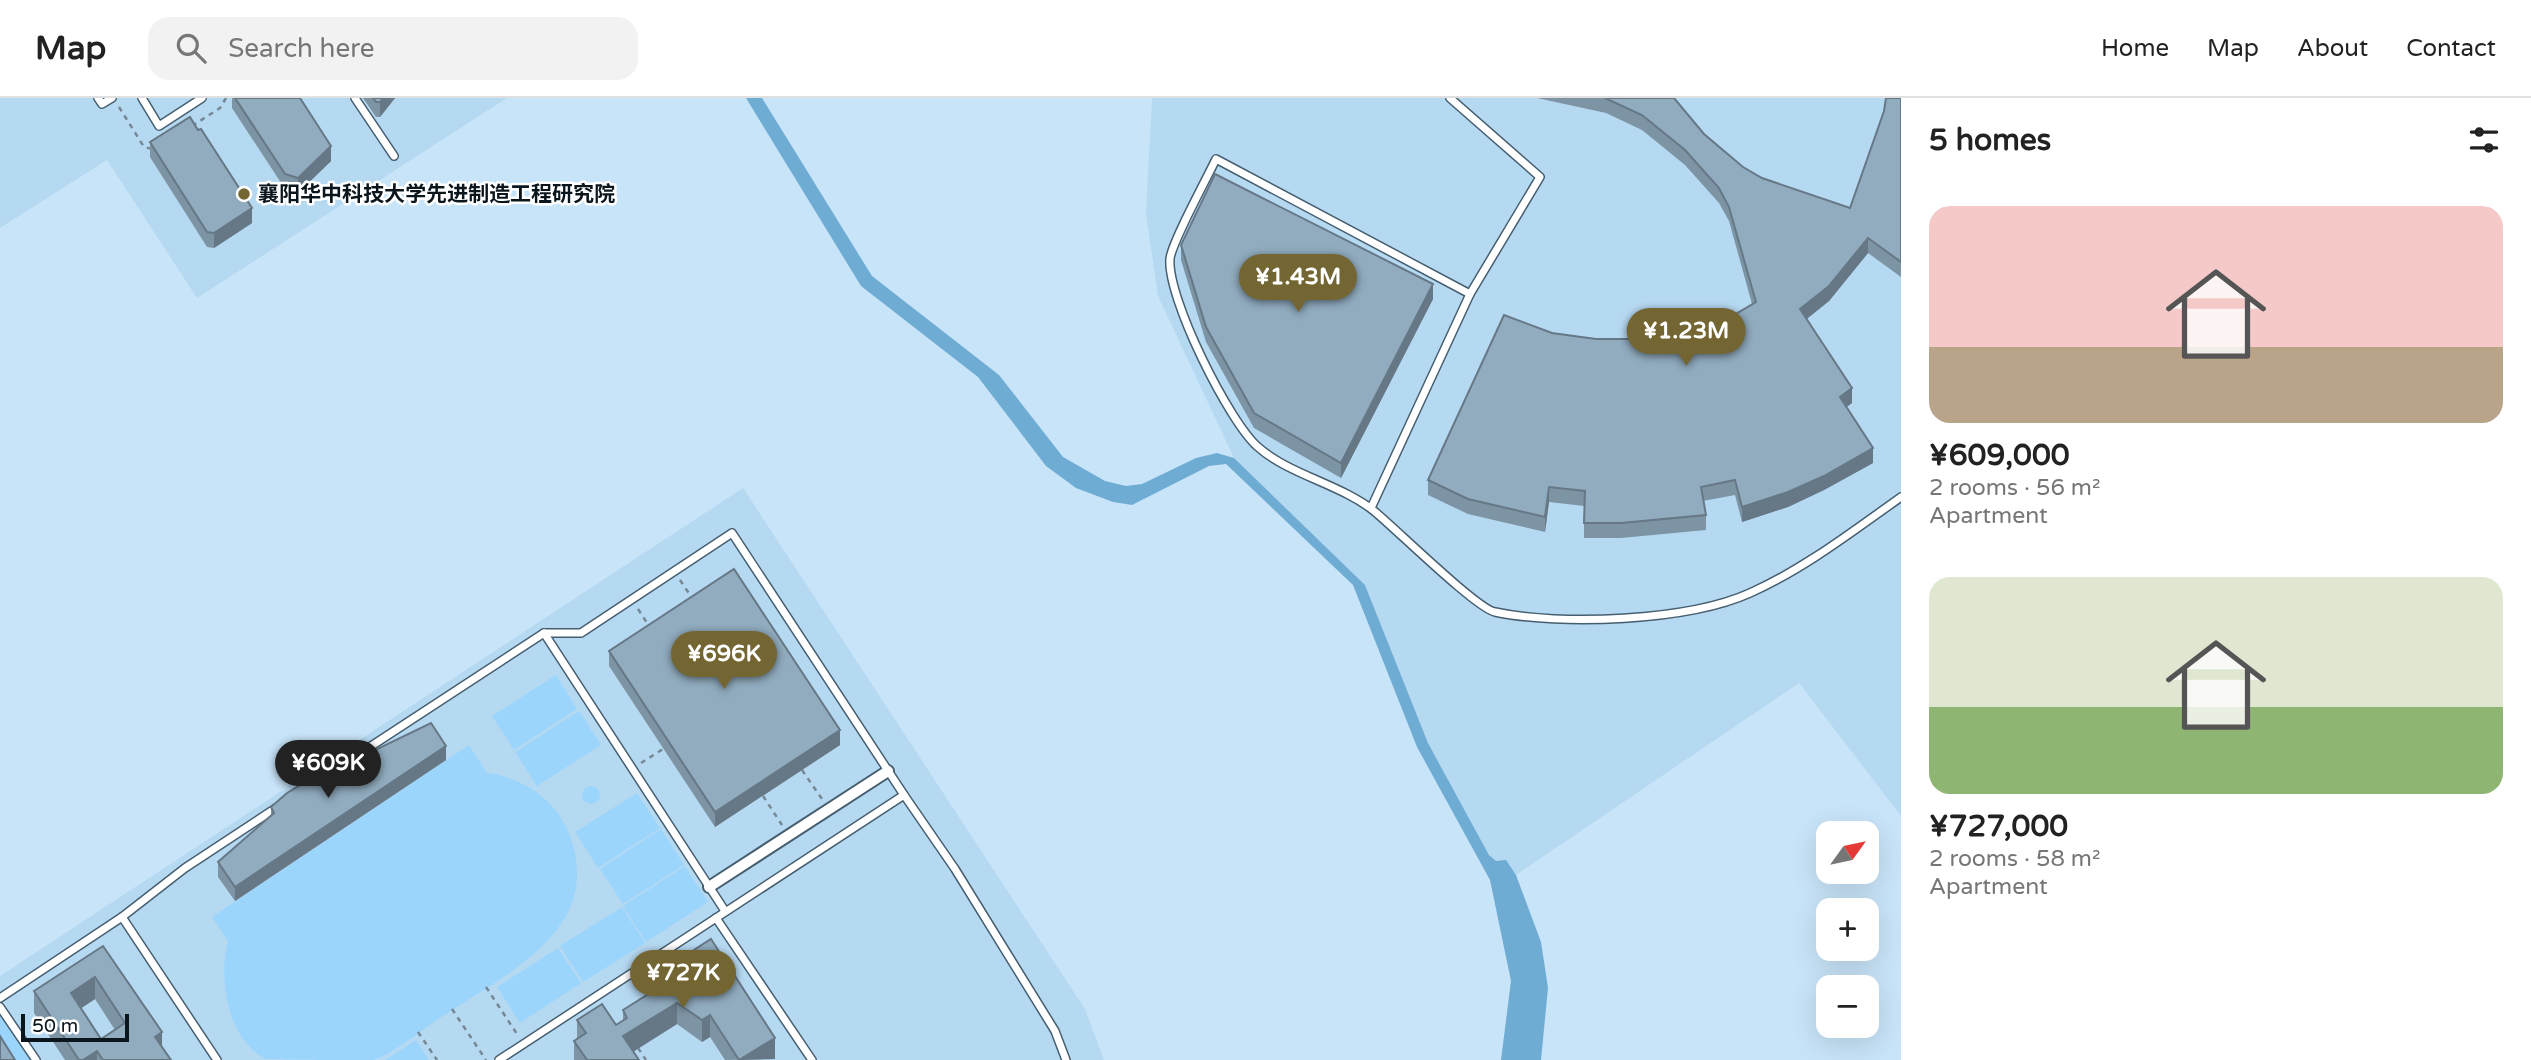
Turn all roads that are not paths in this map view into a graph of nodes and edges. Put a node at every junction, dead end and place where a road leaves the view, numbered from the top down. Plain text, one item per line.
1 (98, 98) edge
2 (111, 98) edge
3 (142, 98) edge
4 (202, 98) edge
5 (355, 98) edge
6 (1450, 98) edge
7 (394, 156) dead end
8 (1470, 293) junction
9 (1901, 497) edge
10 (1371, 508) junction
11 (544, 633) junction
12 (347, 762) edge
13 (888, 771) junction
14 (904, 795) junction
15 (289, 800) edge
16 (709, 887) junction
17 (725, 911) junction
18 (122, 917) junction
19 (716, 918) junction
20 (0, 998) edge
21 (0, 1007) edge
22 (36, 1060) edge
23 (217, 1060) edge
24 (499, 1060) edge
25 (812, 1060) edge
26 (1066, 1060) edge

1 - 2 lane
3 - 4 lane
5 - 7 lane
6 - 8 lane
8 - 10 lane
8 - 10 lane
9 - 10 lane
11 - 12 lane
11 - 13 lane
11 - 16 lane
13 - 14 lane
13 - 16 street
14 - 17 lane
14 - 26 lane
15 - 18 lane
16 - 17 lane
17 - 19 lane
18 - 20 lane
18 - 23 lane
19 - 24 lane
19 - 25 lane
21 - 22 lane

